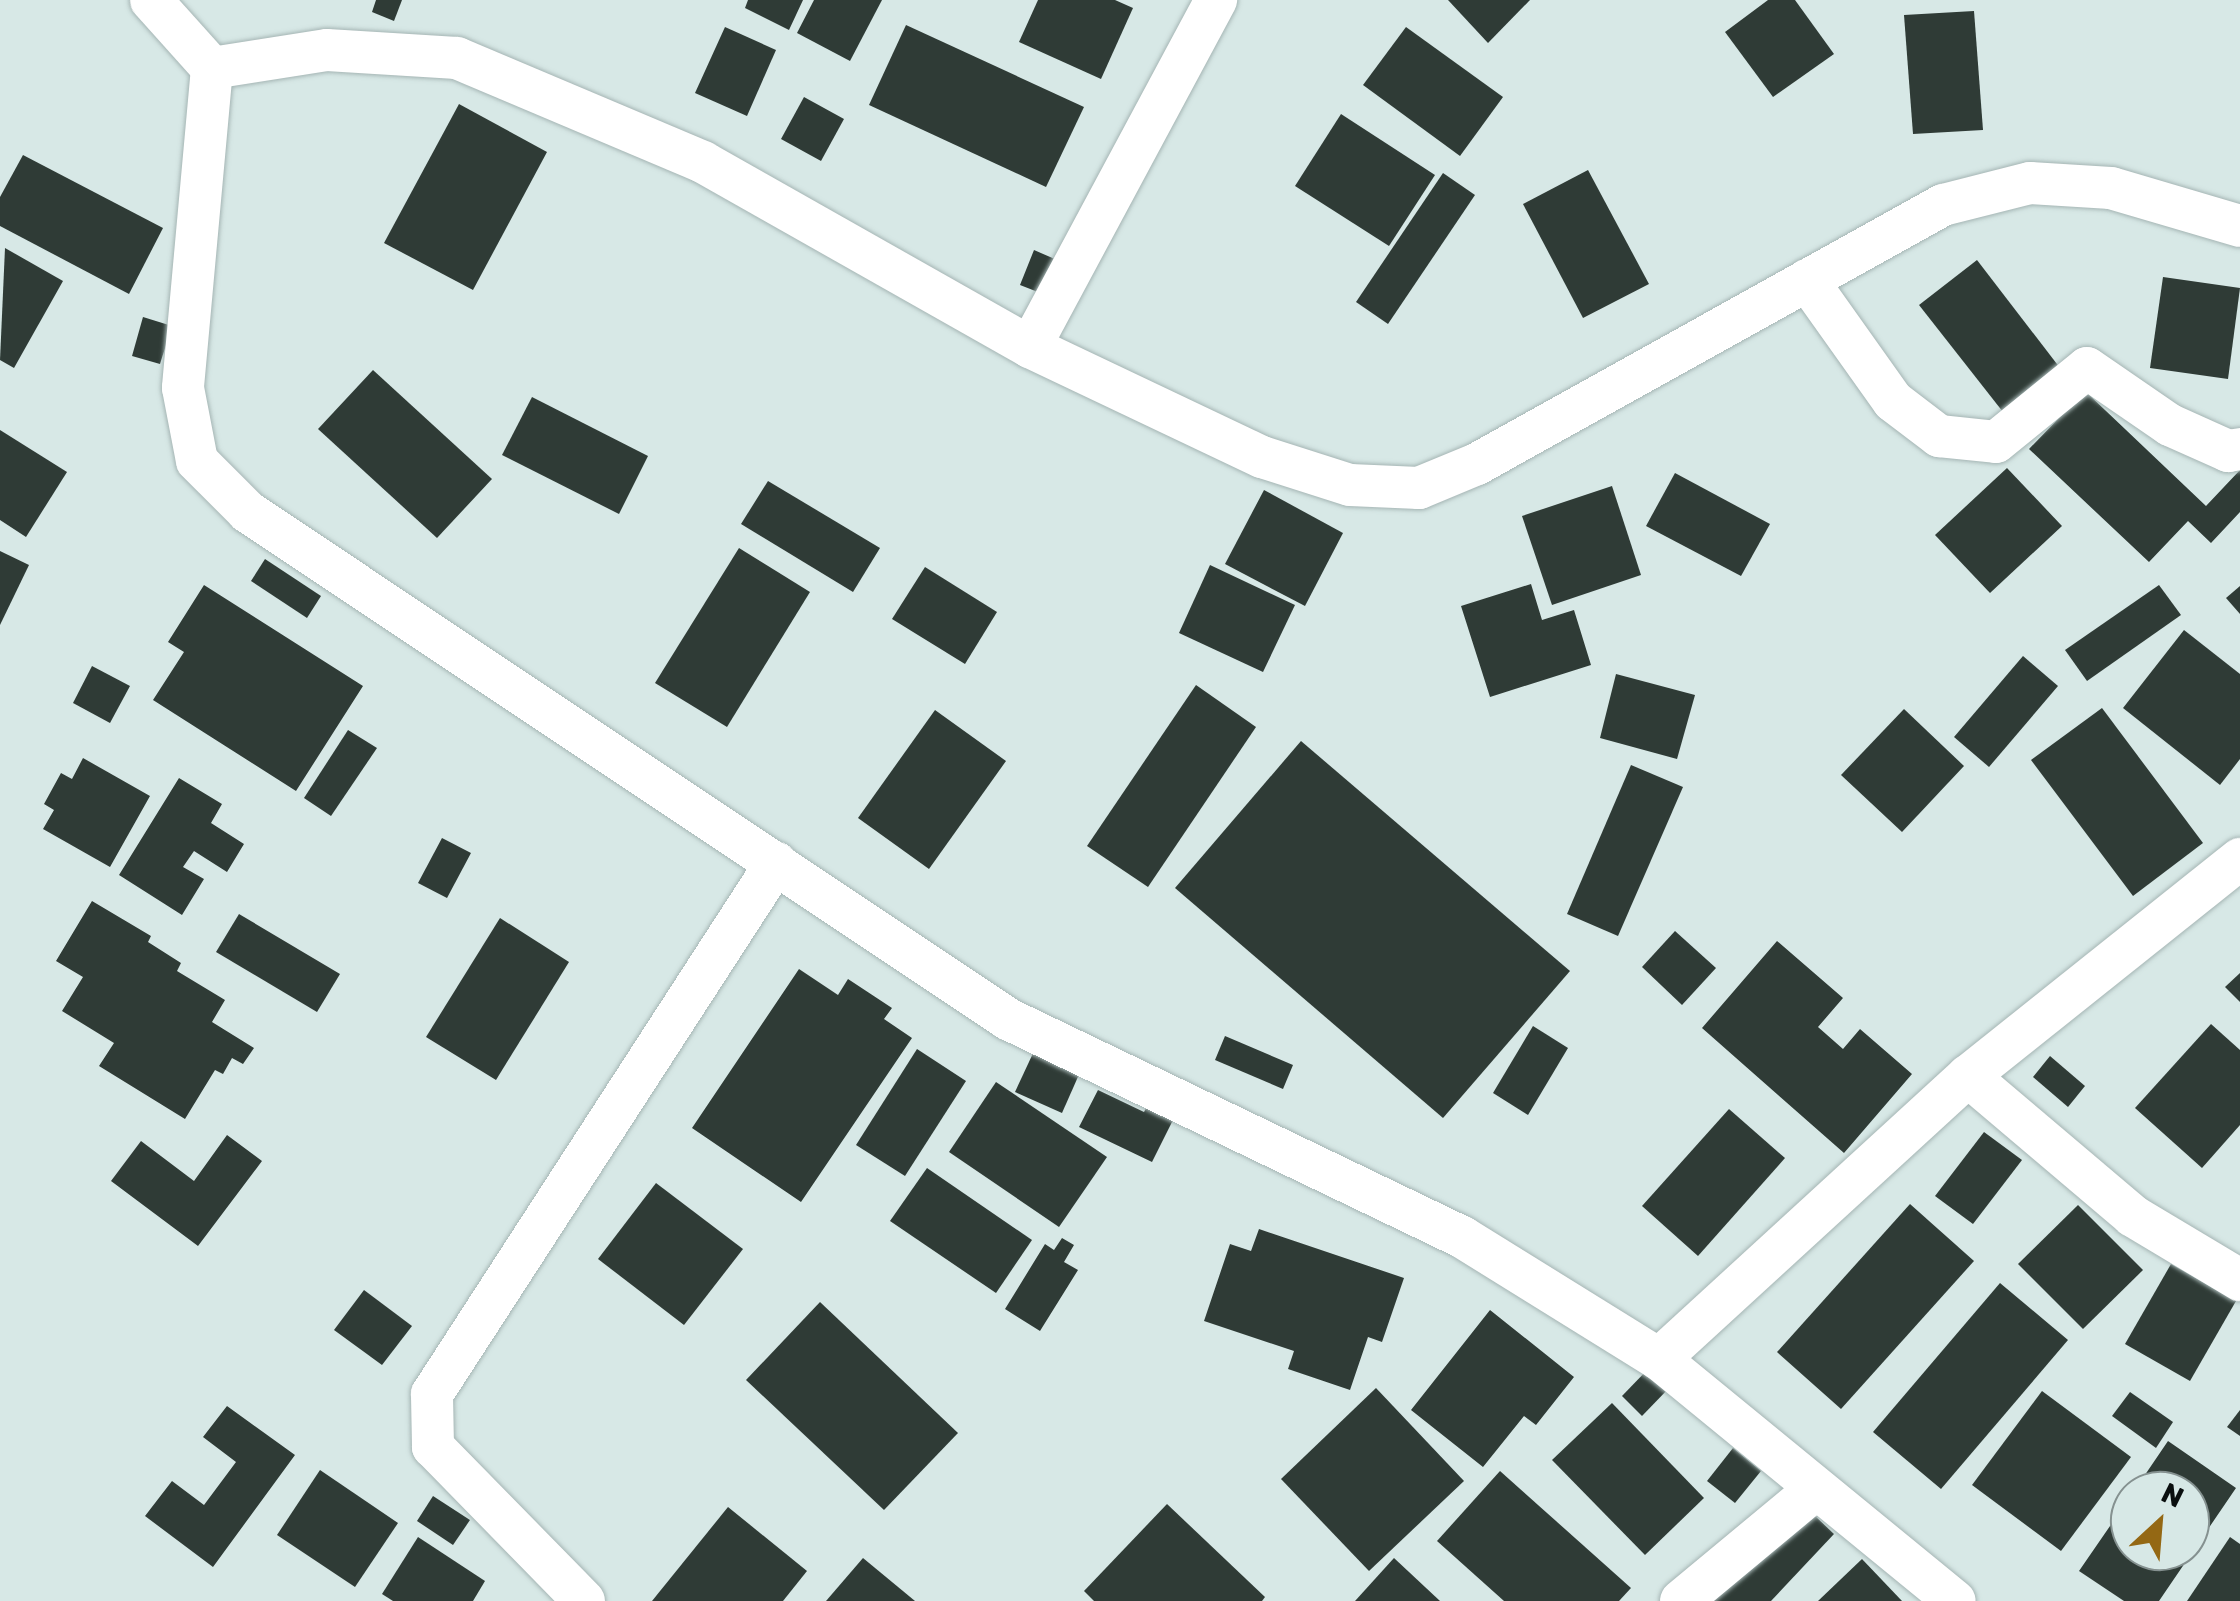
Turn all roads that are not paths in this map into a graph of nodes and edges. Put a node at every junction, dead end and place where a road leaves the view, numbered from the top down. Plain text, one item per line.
1 (151, 0) edge
2 (1216, 0) edge
3 (212, 68) junction
4 (2240, 226) edge
5 (1808, 280) junction
6 (1030, 347) junction
7 (2240, 450) edge
8 (2240, 858) edge
9 (776, 864) junction
10 (1968, 1076) junction
11 (2240, 1280) edge
12 (1659, 1359) junction
13 (1816, 1489) junction
14 (584, 1601) edge
15 (1681, 1601) edge
16 (1955, 1601) edge

1 - 3 street
2 - 6 street
3 - 6 street
3 - 9 street
4 - 5 street
5 - 6 street
5 - 7 street
8 - 10 street
9 - 12 street
9 - 14 street
10 - 11 street
10 - 12 street
12 - 13 street
13 - 15 street
13 - 16 street

